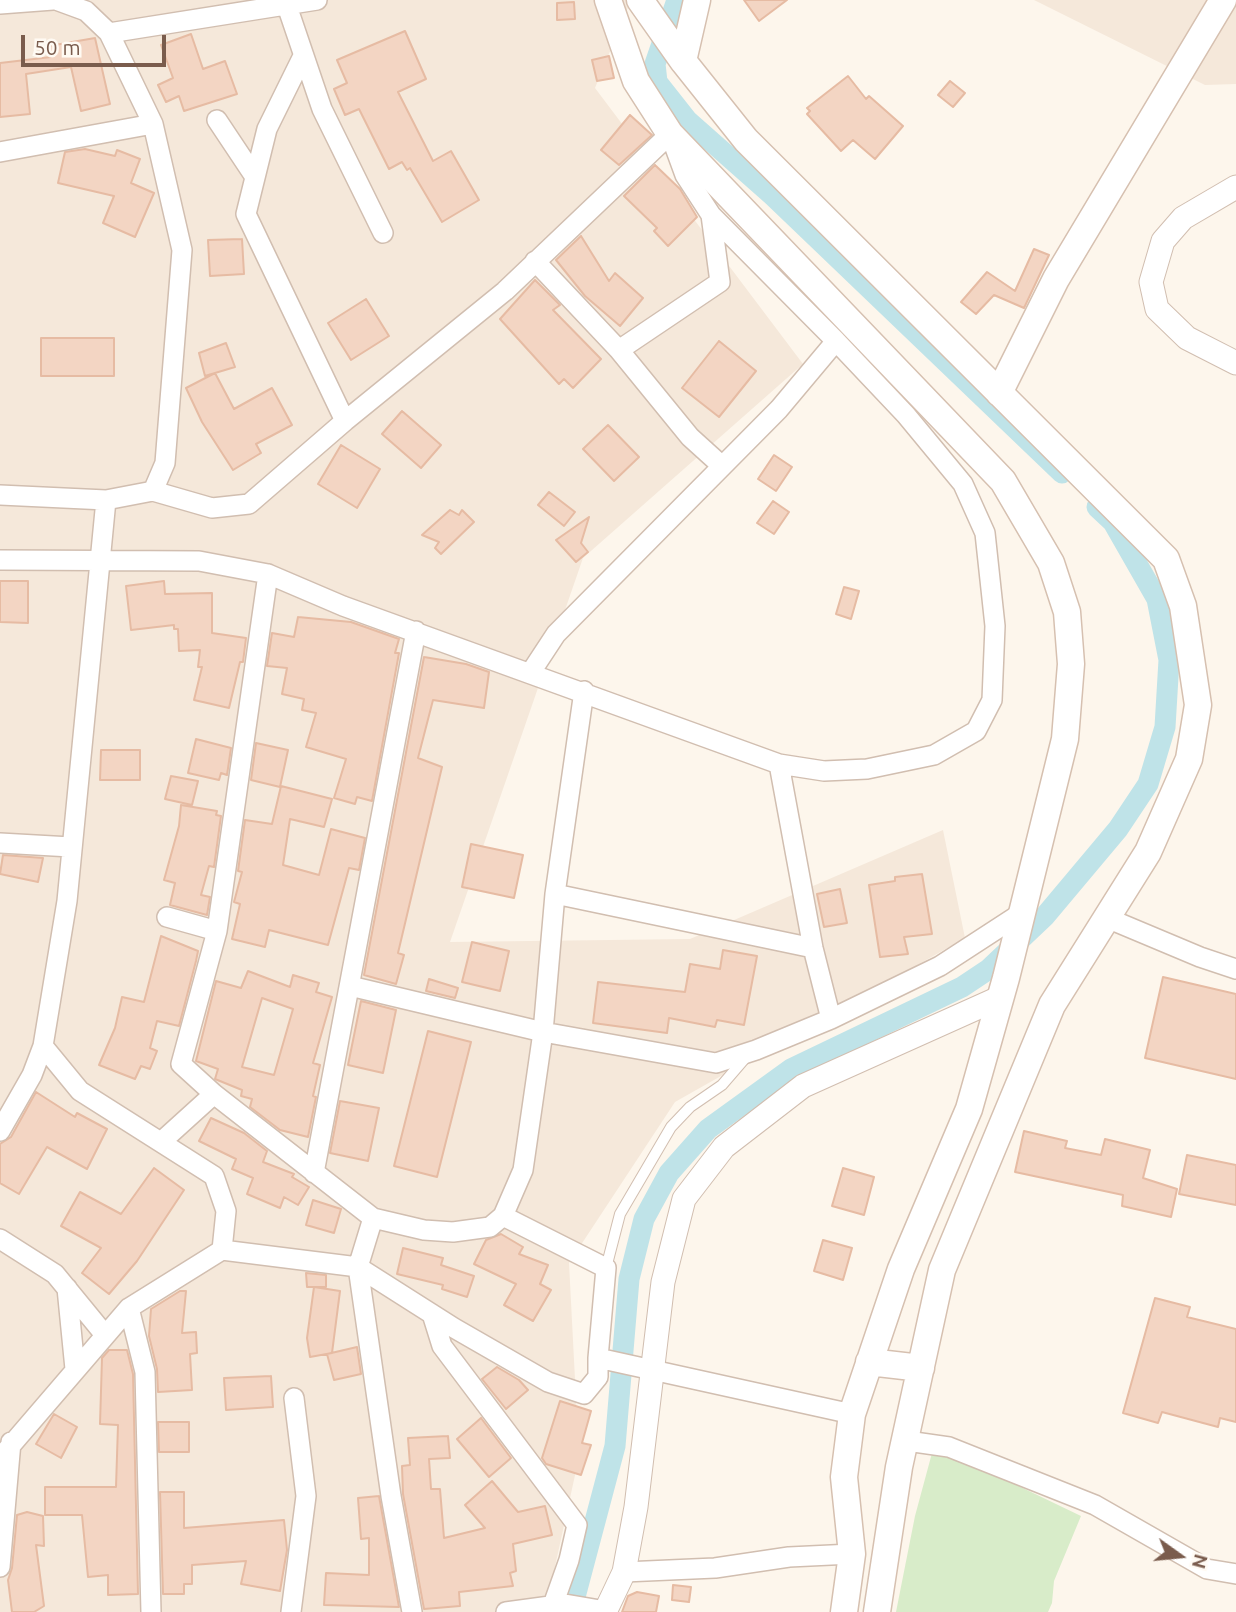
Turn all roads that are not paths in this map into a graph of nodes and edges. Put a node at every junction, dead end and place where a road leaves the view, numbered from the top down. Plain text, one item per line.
1 (54, 0) edge
2 (317, 0) edge
3 (608, 0) edge
4 (697, 0) edge
5 (1223, 0) edge
6 (286, 2) edge
7 (0, 4) edge
8 (86, 5) edge
9 (646, 9) edge
10 (110, 33) junction
11 (676, 52) junction
12 (303, 56) junction
13 (217, 120) dead end
14 (153, 124) junction
15 (670, 134) junction
16 (0, 152) edge
17 (255, 177) junction
18 (1236, 187) edge
19 (711, 215) junction
20 (383, 233) dead end
21 (535, 261) junction
22 (836, 341) junction
23 (619, 350) junction
24 (1236, 363) edge
25 (999, 393) junction
26 (345, 421) junction
27 (722, 466) junction
28 (153, 491) junction
29 (0, 495) edge
30 (106, 500) junction
31 (101, 559) junction
32 (0, 560) edge
33 (268, 573) junction
34 (416, 631) junction
35 (531, 672) junction
36 (584, 691) junction
37 (779, 765) junction
38 (0, 843) edge
39 (71, 847) junction
40 (555, 894) junction
41 (167, 917) dead end
42 (1021, 917) junction
43 (1107, 918) junction
44 (216, 931) junction
45 (813, 948) junction
46 (1236, 969) edge
47 (350, 986) junction
48 (999, 998) junction
49 (831, 1019) junction
50 (543, 1032) junction
51 (43, 1046) junction
52 (750, 1052) junction
53 (214, 1094) junction
54 (0, 1131) edge
55 (161, 1142) junction
56 (314, 1173) junction
57 (503, 1216) junction
58 (373, 1218) junction
59 (0, 1239) edge
60 (222, 1251) junction
61 (358, 1267) junction
62 (606, 1268) junction
63 (67, 1288) junction
64 (129, 1308) junction
65 (432, 1314) junction
66 (105, 1335) junction
67 (603, 1360) junction
68 (869, 1362) junction
69 (921, 1368) junction
70 (75, 1369) junction
71 (639, 1369) junction
72 (295, 1398) dead end
73 (852, 1414) junction
74 (907, 1441) junction
75 (6, 1450) edge
76 (852, 1554) junction
77 (0, 1567) edge
78 (624, 1572) junction
79 (1236, 1574) edge
80 (559, 1604) junction
81 (599, 1611) edge
82 (151, 1612) edge
83 (291, 1612) edge
84 (412, 1612) edge
85 (506, 1612) edge
86 (844, 1612) edge
87 (877, 1612) edge

1 - 7 street
1 - 8 street
2 - 6 street
3 - 15 main road
4 - 11 main road
5 - 25 main road
6 - 10 street
6 - 12 street
8 - 10 street
9 - 11 main road
10 - 14 street
11 - 25 main road
12 - 17 street
12 - 20 street
13 - 17 street
14 - 16 street
14 - 28 street
15 - 19 street
15 - 21 street
15 - 42 main road
17 - 26 street
18 - 24 street
19 - 22 street
19 - 23 street
21 - 23 street
21 - 26 street
22 - 27 street
22 - 37 street
23 - 27 street
25 - 43 main road
26 - 28 street
27 - 35 street
28 - 30 street
29 - 30 street
30 - 31 street
31 - 32 street
31 - 33 street
31 - 39 street
33 - 34 street
33 - 44 street
34 - 35 street
34 - 47 street
35 - 36 street
36 - 37 street
36 - 40 street
37 - 45 street
38 - 39 street
39 - 51 street
40 - 45 street
40 - 50 street
41 - 44 street
42 - 48 main road
42 - 49 street
43 - 46 street
43 - 69 main road
44 - 53 street
45 - 49 street
47 - 50 street
47 - 56 street
48 - 68 main road
48 - 71 street
49 - 52 street
50 - 52 street
50 - 57 street
51 - 54 street
51 - 55 street
52 - 62 lane
53 - 55 street
53 - 56 street
55 - 60 street
56 - 58 street
57 - 58 street
57 - 62 street
58 - 61 street
59 - 63 street
60 - 61 street
60 - 64 street
61 - 65 street
61 - 84 street
62 - 67 street
63 - 66 street
63 - 70 street
64 - 66 street
64 - 82 street
65 - 67 street
65 - 80 street
66 - 70 street
67 - 71 street
68 - 69 main road
68 - 73 main road
69 - 74 main road
70 - 75 street
71 - 73 street
71 - 78 street
72 - 83 street
73 - 76 main road
74 - 79 street
74 - 87 main road
75 - 77 street
76 - 78 street
76 - 86 main road
78 - 81 street
80 - 81 street
80 - 85 street

